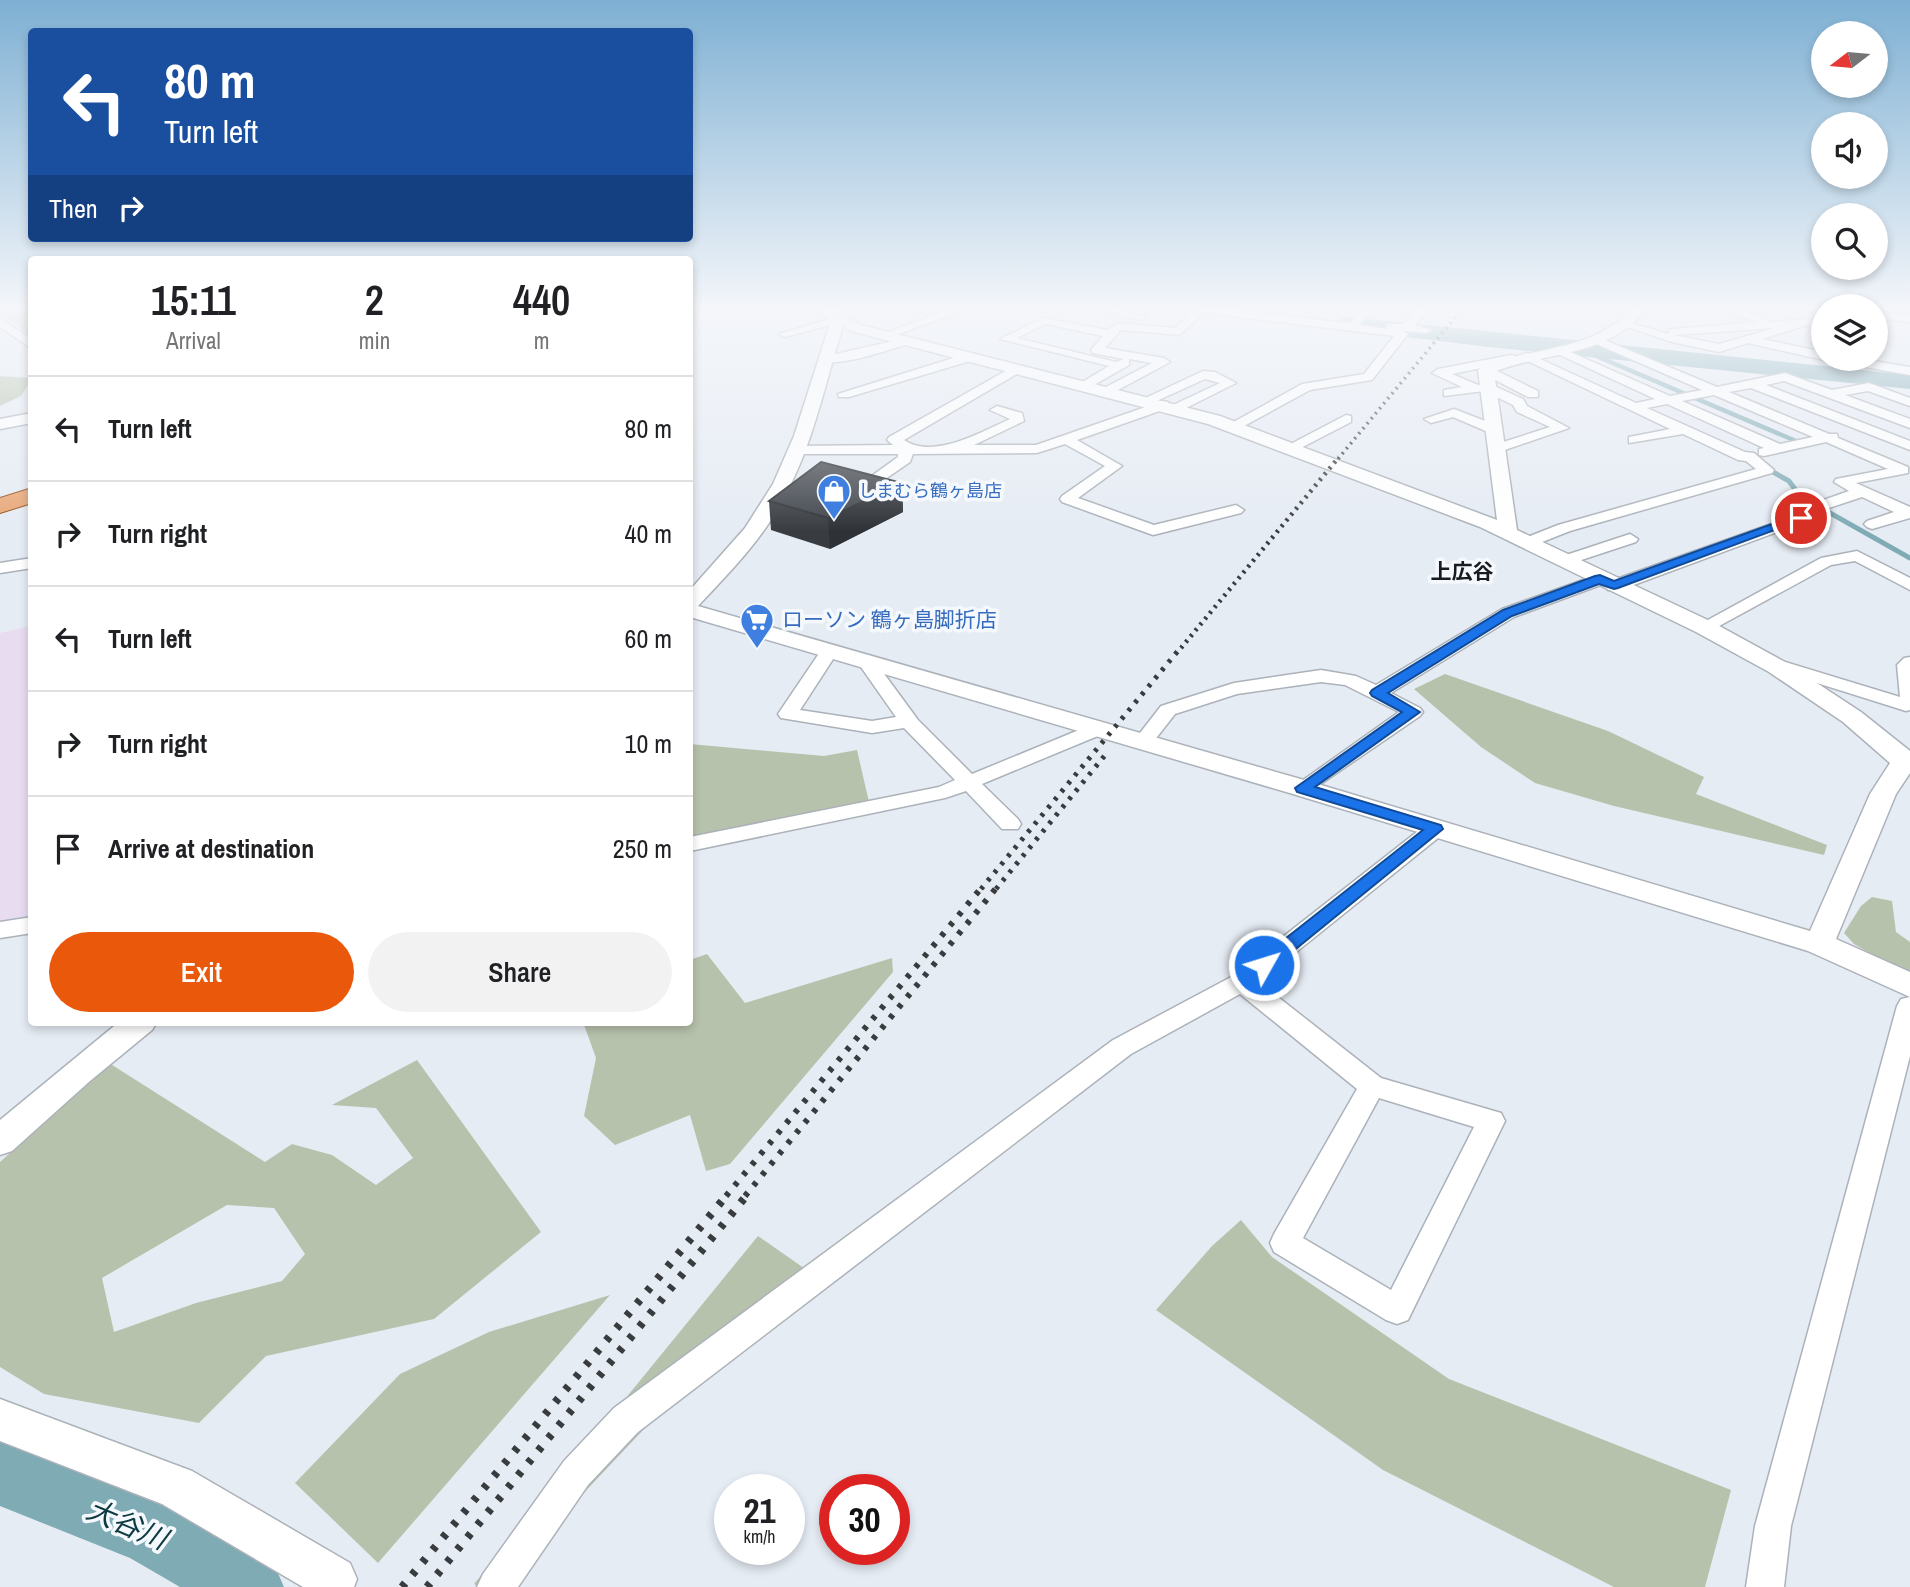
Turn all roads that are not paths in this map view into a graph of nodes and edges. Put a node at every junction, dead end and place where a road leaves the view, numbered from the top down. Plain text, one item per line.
1 (817, 383) edge
2 (881, 383) edge
3 (992, 383) edge
4 (1072, 383) edge
5 (1089, 383) edge
6 (1123, 383) edge
7 (1185, 383) edge
8 (1230, 383) edge
9 (1330, 383) edge
10 (1480, 383) edge
11 (1484, 383) edge
12 (1485, 383) edge
13 (1487, 383) edge
14 (1577, 383) edge
15 (1634, 383) edge
16 (1696, 383) edge
17 (1750, 383) edge
18 (1802, 383) edge
19 (1745, 384) junction
20 (1084, 386) junction
21 (1107, 391) junction
22 (1715, 391) junction
23 (1449, 393) dead end
24 (844, 394) dead end
25 (1533, 394) dead end
26 (1832, 394) junction
27 (1668, 400) junction
28 (1144, 401) junction
29 (1910, 402) edge
30 (1169, 407) junction
31 (1634, 407) junction
32 (997, 410) dead end
33 (1346, 418) dead end
34 (1504, 418) junction
35 (28, 419) edge
36 (1431, 419) dead end
37 (1908, 422) edge
38 (0, 424) edge
39 (1235, 427) junction
40 (1685, 430) junction
41 (1869, 430) junction
42 (1829, 438) junction
43 (1066, 439) junction
44 (1634, 440) dead end
45 (1910, 446) edge
46 (906, 448) junction
47 (956, 448) junction
48 (1290, 448) junction
49 (1496, 449) junction
50 (1779, 449) junction
51 (796, 450) junction
52 (1749, 456) junction
53 (1906, 471) edge
54 (1861, 492) junction
55 (903, 495) edge
56 (28, 496) edge
57 (0, 506) edge
58 (1820, 506) dead end
59 (1236, 510) dead end
60 (1909, 512) edge
61 (1801, 518) dead end
62 (1872, 524) dead end
63 (1517, 538) junction
64 (1630, 539) dead end
65 (1563, 561) junction
66 (28, 564) edge
67 (0, 568) edge
68 (1607, 582) junction
69 (1910, 584) edge
70 (693, 598) edge
71 (693, 611) edge
72 (1704, 627) junction
73 (830, 649) junction
74 (864, 660) junction
75 (1764, 660) junction
76 (1910, 662) edge
77 (1377, 693) junction
78 (909, 721) junction
79 (1098, 729) junction
80 (1143, 741) junction
81 (1908, 762) edge
82 (971, 782) junction
83 (1303, 788) junction
84 (1010, 824) dead end
85 (1435, 829) junction
86 (693, 843) edge
87 (28, 926) edge
88 (0, 930) edge
89 (1819, 944) junction
90 (1242, 982) junction
91 (1910, 986) edge
92 (1910, 1006) edge
93 (136, 1026) edge
94 (1372, 1086) junction
95 (1, 1139) edge
96 (0, 1420) edge
97 (331, 1583) edge
98 (496, 1587) edge
99 (1765, 1587) edge

1 - 51 street
2 - 24 street
3 - 46 street
4 - 20 street
5 - 20 street
6 - 21 street
7 - 28 street
8 - 30 street
9 - 39 street
10 - 23 street
11 - 34 street
12 - 34 street
13 - 25 street
14 - 31 street
15 - 27 street
16 - 22 street
17 - 19 street
18 - 26 street
19 - 22 street
19 - 41 street
20 - 21 street
21 - 28 street
22 - 27 street
22 - 42 street
26 - 29 street
26 - 37 street
27 - 31 street
27 - 50 street
28 - 30 street
30 - 39 street
30 - 43 street
31 - 40 street
32 - 47 street
33 - 48 street
34 - 36 street
34 - 49 street
34 - 49 street
35 - 38 street
37 - 41 street
39 - 48 street
40 - 44 street
40 - 52 street
41 - 42 street
41 - 45 street
42 - 50 street
42 - 53 street
43 - 47 street
43 - 59 street
46 - 47 street
46 - 51 street
46 - 55 street
48 - 63 street
49 - 63 street
50 - 52 street
51 - 70 street
52 - 63 street
53 - 54 street
54 - 58 street
54 - 60 street
56 - 57 main road
60 - 62 street
61 - 68 street
63 - 65 street
64 - 65 street
65 - 68 street
66 - 67 street
68 - 72 street
68 - 77 street
69 - 72 street
71 - 73 street
72 - 75 street
73 - 74 street
73 - 78 street
74 - 78 street
74 - 79 street
75 - 76 street
75 - 81 street
77 - 80 street
77 - 83 street
78 - 82 street
79 - 80 street
79 - 82 street
80 - 83 street
81 - 89 street
82 - 84 street
82 - 86 street
83 - 85 street
85 - 89 street
85 - 90 street
87 - 88 street
89 - 91 street
90 - 94 street
90 - 98 street
92 - 99 street
93 - 95 street
94 - 94 street
96 - 97 street

